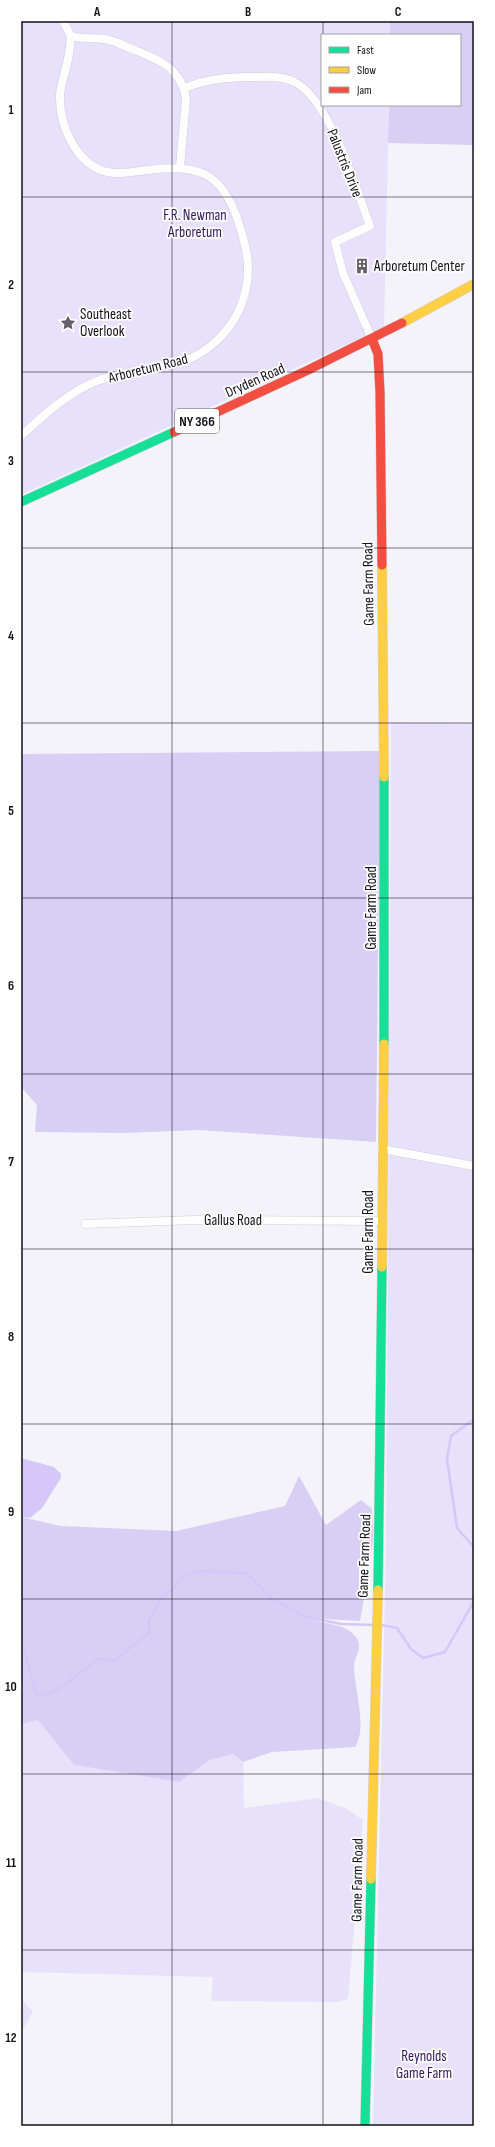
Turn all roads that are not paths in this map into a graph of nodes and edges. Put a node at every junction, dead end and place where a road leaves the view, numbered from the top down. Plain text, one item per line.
1 (63, 21) edge
2 (71, 36) junction
3 (185, 88) junction
4 (180, 167) junction
5 (474, 284) edge
6 (372, 339) junction
7 (21, 436) edge
8 (21, 502) edge
9 (382, 1149) junction
10 (474, 1166) edge
11 (382, 1221) junction
12 (85, 1224) dead end
13 (365, 2126) edge

1 - 2 street
2 - 3 street
2 - 4 street, Arboretum Road
3 - 4 street
3 - 6 street, Palustris Drive
4 - 7 street, Arboretum Road
5 - 6 street, Dryden Road / NY 366
6 - 8 street, Dryden Road / NY 366
6 - 9 street, Game Farm Road
9 - 10 street
9 - 11 street, Game Farm Road
11 - 12 street, Gallus Road
11 - 13 street, Game Farm Road

